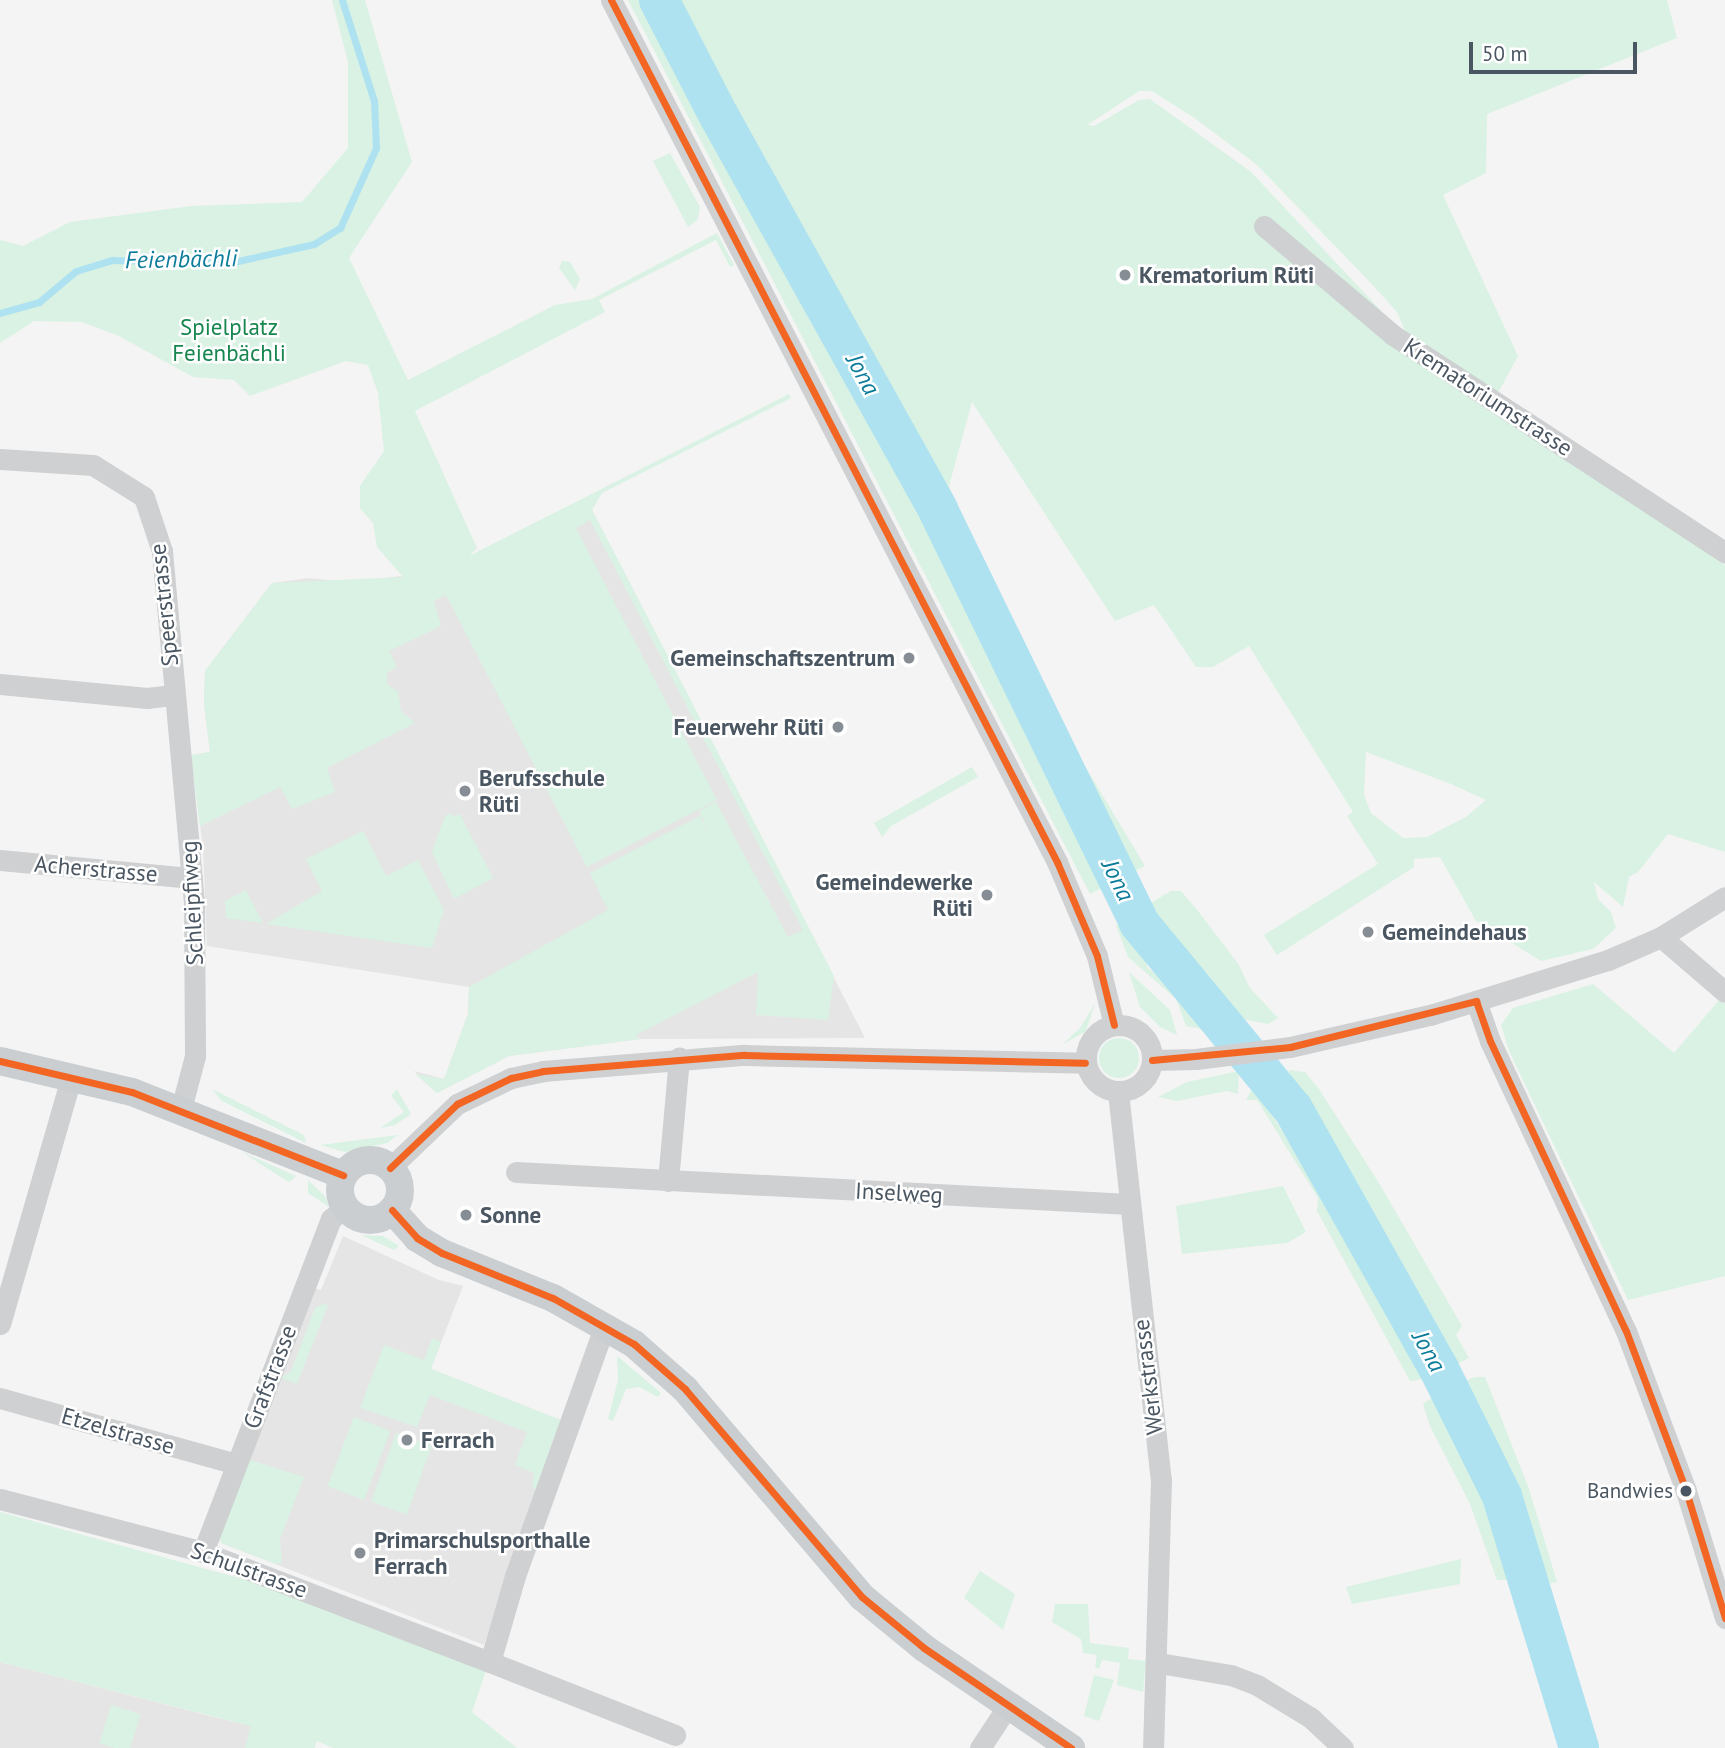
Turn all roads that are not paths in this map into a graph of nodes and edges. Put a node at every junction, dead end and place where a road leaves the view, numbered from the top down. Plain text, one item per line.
1 (611, 0) edge
2 (1264, 226) dead end
3 (0, 459) edge
4 (1725, 552) edge
5 (0, 684) edge
6 (173, 695) junction
7 (0, 860) edge
8 (192, 878) junction
9 (1725, 897) edge
10 (1661, 937) junction
11 (1725, 992) edge
12 (1476, 1001) junction
13 (1114, 1025) junction
14 (679, 1057) junction
15 (1152, 1060) junction
16 (0, 1061) edge
17 (1085, 1063) junction
18 (71, 1078) junction
19 (1118, 1092) junction
20 (181, 1109) junction
21 (390, 1168) junction
22 (516, 1172) dead end
23 (343, 1175) junction
24 (668, 1181) junction
25 (1129, 1204) junction
26 (345, 1207) junction
27 (392, 1210) junction
28 (2, 1310) edge
29 (605, 1325) junction
30 (0, 1398) edge
31 (236, 1464) junction
32 (0, 1499) edge
33 (204, 1552) junction
34 (1725, 1618) edge
35 (490, 1662) junction
36 (1159, 1663) junction
37 (1007, 1707) junction
38 (675, 1735) dead end
39 (980, 1748) edge
40 (1070, 1748) edge
41 (1153, 1748) edge
42 (1343, 1748) edge

1 - 13 street
2 - 4 street, Krematoriumstrasse
3 - 6 street, Speerstrasse
5 - 6 street, Speerstrasse
6 - 8 street, Schleipfiweg
7 - 8 street, Acherstrasse
8 - 20 street, Schleipfiweg
9 - 10 street
10 - 11 street
10 - 12 street
12 - 15 street
12 - 34 street
13 - 15 street
13 - 17 street
14 - 17 street
14 - 21 street
14 - 24 street
15 - 19 street
16 - 18 main road
17 - 19 street
18 - 20 main road
18 - 28 street
19 - 25 street, Werkstrasse
20 - 23 main road
21 - 23 main road
21 - 27 main road
22 - 24 street, Inselweg
23 - 26 main road
24 - 25 street, Inselweg
25 - 36 street, Werkstrasse
26 - 27 main road
26 - 31 street, Grafstrasse
27 - 29 main road
29 - 35 street
29 - 37 main road
30 - 31 street, Etzelstrasse
31 - 33 street, Grafstrasse
32 - 33 street, Schulstrasse
33 - 35 street, Schulstrasse
35 - 38 street, Schulstrasse
36 - 41 street, Werkstrasse
36 - 42 street
37 - 39 street
37 - 40 main road

